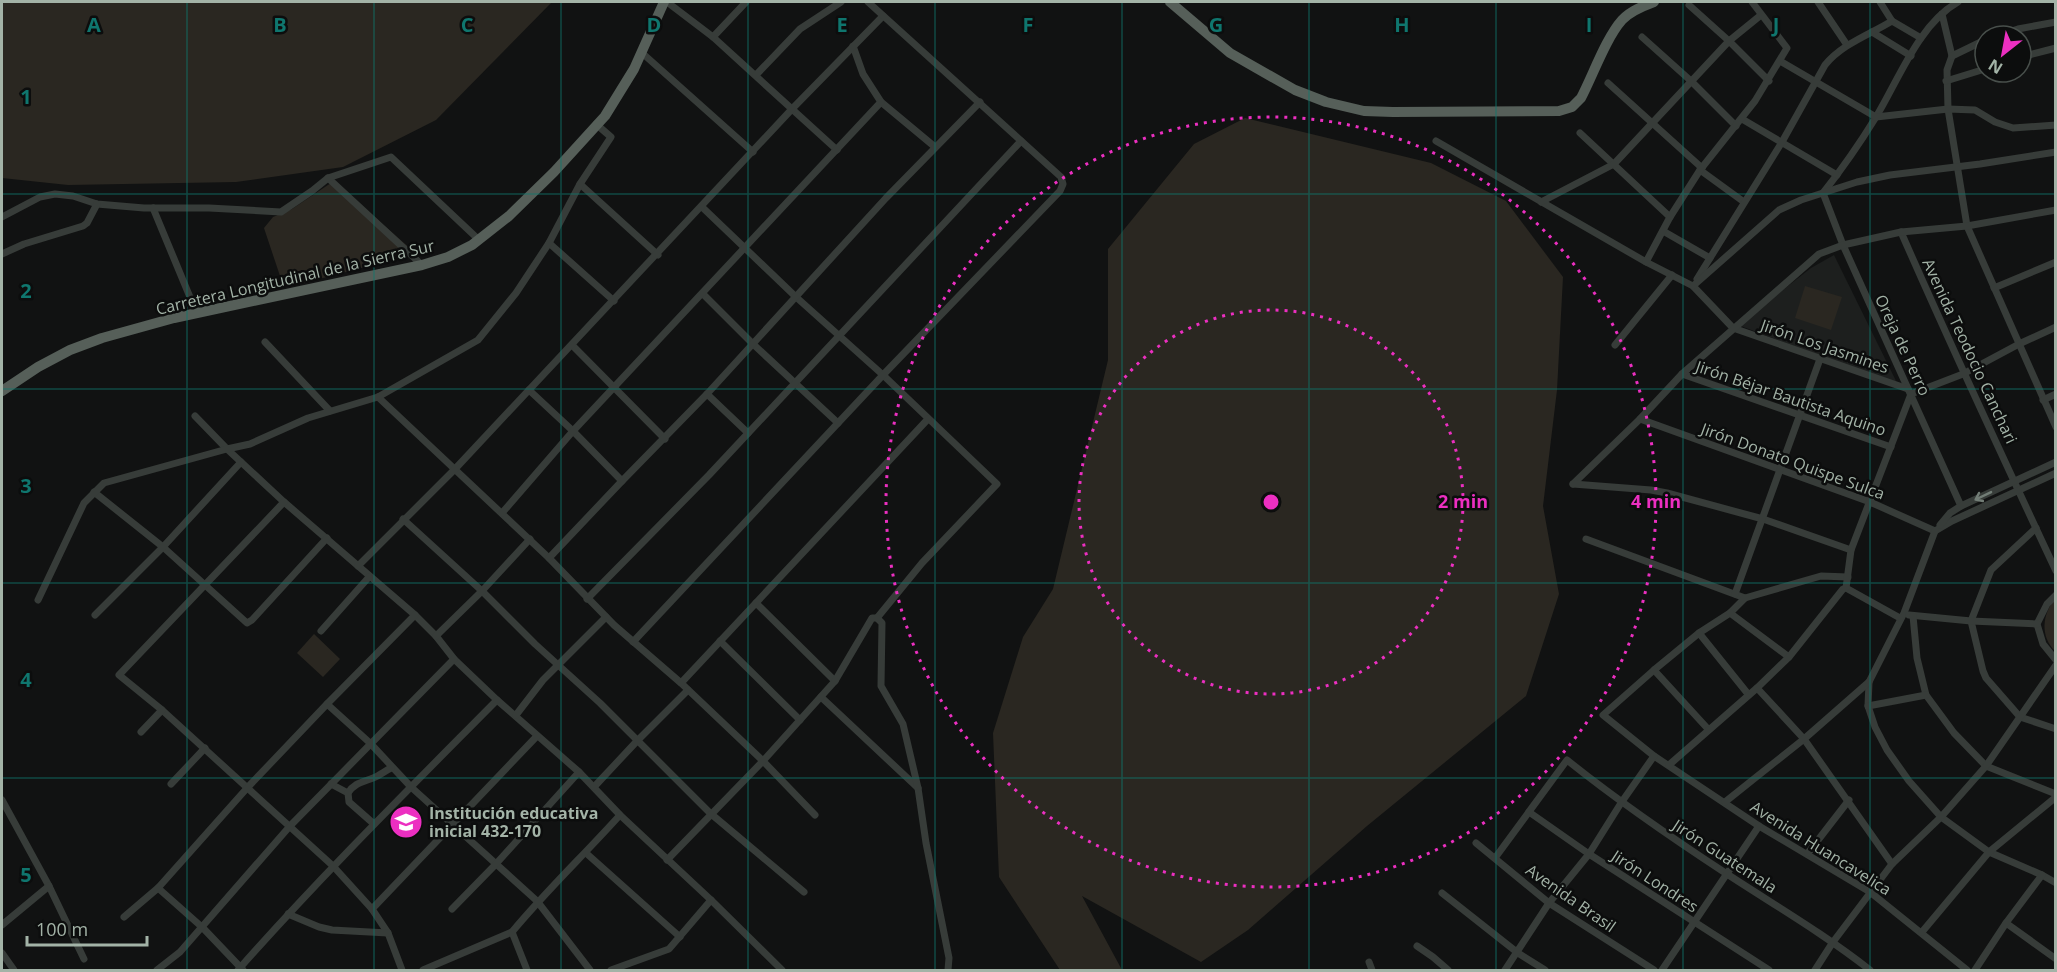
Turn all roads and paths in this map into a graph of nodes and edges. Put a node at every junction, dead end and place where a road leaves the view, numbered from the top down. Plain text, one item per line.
1 (666, 2) edge
2 (746, 2) edge
3 (841, 2) edge
4 (868, 2) edge
5 (1170, 2) edge
6 (1654, 2) edge
7 (1752, 2) edge
8 (1818, 2) edge
9 (1880, 2) edge
10 (1954, 2) edge
11 (1689, 5) dead end
12 (1942, 14) junction
13 (1761, 15) junction
14 (883, 16) junction
15 (1892, 21) junction
16 (2055, 22) edge
17 (2033, 26) edge
18 (1872, 32) junction
19 (713, 37) junction
20 (1642, 37) dead end
21 (1921, 38) junction
22 (1729, 40) junction
23 (1847, 45) junction
24 (1973, 45) edge
25 (853, 46) junction
26 (2055, 48) edge
27 (641, 51) junction
28 (2033, 54) edge
29 (1911, 56) junction
30 (1952, 56) junction
31 (1780, 61) junction
32 (1973, 73) edge
33 (756, 75) junction
34 (1691, 81) junction
35 (1768, 81) junction
36 (1817, 81) junction
37 (1946, 81) junction
38 (1608, 83) dead end
39 (881, 102) junction
40 (980, 102) junction
41 (792, 109) junction
42 (1948, 109) junction
43 (1876, 117) junction
44 (1742, 118) junction
45 (1653, 122) junction
46 (596, 124) junction
47 (2055, 125) edge
48 (1736, 126) junction
49 (1580, 133) dead end
50 (1021, 141) junction
51 (1436, 141) dead end
52 (1782, 142) junction
53 (934, 147) junction
54 (837, 150) junction
55 (753, 152) junction
56 (2055, 152) edge
57 (1614, 164) junction
58 (1958, 166) junction
59 (1701, 169) junction
60 (1837, 176) junction
61 (328, 178) junction
62 (580, 184) junction
63 (1823, 193) junction
64 (1541, 202) junction
65 (1744, 202) junction
66 (97, 204) junction
67 (702, 207) junction
68 (153, 208) junction
69 (2055, 210) edge
70 (2, 217) edge
71 (1670, 217) junction
72 (1967, 226) junction
73 (1663, 231) junction
74 (1901, 232) junction
75 (478, 239) junction
76 (549, 243) junction
77 (1843, 245) junction
78 (745, 248) junction
79 (2, 254) edge
80 (658, 255) junction
81 (1710, 258) junction
82 (1646, 262) junction
83 (2055, 262) edge
84 (422, 265) junction
85 (1672, 275) junction
86 (1693, 286) junction
87 (1994, 288) junction
88 (703, 294) junction
89 (796, 297) junction
90 (614, 301) junction
91 (197, 314) junction
92 (2055, 327) edge
93 (1733, 328) junction
94 (839, 335) junction
95 (265, 342) dead end
96 (753, 344) junction
97 (2019, 344) junction
98 (572, 345) junction
99 (1615, 345) dead end
100 (1820, 359) junction
101 (1682, 374) junction
102 (1963, 374) junction
103 (883, 375) junction
104 (794, 382) junction
105 (615, 387) junction
106 (529, 390) junction
107 (2, 391) edge
108 (1910, 392) junction
109 (707, 394) junction
110 (2055, 394) edge
111 (378, 397) junction
112 (2043, 400) junction
113 (330, 411) junction
114 (1800, 414) junction
115 (195, 416) dead end
116 (928, 419) junction
117 (1640, 419) junction
118 (838, 423) junction
119 (2055, 427) edge
120 (573, 431) junction
121 (748, 434) junction
122 (665, 439) junction
123 (1891, 447) junction
124 (227, 449) junction
125 (241, 462) junction
126 (2055, 462) edge
127 (455, 469) junction
128 (1780, 469) junction
129 (2055, 473) edge
130 (2015, 480) junction
131 (622, 481) junction
132 (2020, 491) junction
133 (94, 492) junction
134 (284, 502) junction
135 (1870, 502) junction
136 (1961, 506) junction
137 (502, 513) junction
138 (403, 519) junction
139 (1763, 519) junction
140 (2036, 528) junction
141 (1935, 531) junction
142 (327, 538) junction
143 (1586, 538) dead end
144 (530, 539) junction
145 (163, 547) junction
146 (1851, 550) junction
147 (549, 558) junction
148 (358, 566) junction
149 (2055, 571) edge
150 (369, 577) junction
151 (1848, 577) junction
152 (205, 585) junction
153 (1846, 588) junction
154 (482, 591) junction
155 (1735, 594) junction
156 (2055, 595) edge
157 (1745, 598) junction
158 (587, 599) junction
159 (38, 600) dead end
160 (756, 603) junction
161 (1730, 613) junction
162 (95, 615) dead end
163 (415, 615) junction
164 (1902, 616) junction
165 (1913, 616) junction
166 (606, 617) junction
167 (877, 618) junction
168 (1971, 621) junction
169 (2037, 624) junction
170 (321, 631) dead end
171 (1699, 633) junction
172 (436, 636) junction
173 (720, 641) junction
174 (633, 642) junction
175 (1789, 657) junction
176 (454, 658) junction
177 (2055, 660) edge
178 (559, 664) junction
179 (2055, 665) edge
180 (1654, 670) junction
181 (835, 681) junction
182 (1869, 682) junction
183 (681, 683) junction
184 (1757, 688) junction
185 (688, 690) junction
186 (1748, 694) junction
187 (1926, 695) junction
188 (821, 697) junction
189 (497, 700) junction
190 (327, 704) junction
191 (1868, 706) junction
192 (162, 710) junction
193 (516, 715) junction
194 (2020, 717) junction
195 (800, 720) junction
196 (1708, 729) junction
197 (2055, 729) edge
198 (141, 732) dead end
199 (537, 736) junction
200 (1804, 739) junction
201 (637, 741) junction
202 (370, 743) junction
203 (205, 748) junction
204 (1654, 756) junction
205 (763, 761) junction
206 (1669, 765) junction
207 (1986, 766) junction
208 (391, 768) junction
209 (579, 772) junction
210 (171, 784) dead end
211 (331, 784) junction
212 (248, 787) junction
213 (411, 787) junction
214 (594, 787) junction
215 (918, 788) junction
216 (348, 793) junction
217 (2055, 795) edge
218 (2, 800) edge
219 (1849, 800) junction
220 (1725, 802) junction
221 (1621, 803) junction
222 (1529, 812) junction
223 (710, 813) junction
224 (620, 815) junction
225 (815, 815) dead end
226 (1941, 817) junction
227 (374, 824) junction
228 (452, 824) junction
229 (290, 826) junction
230 (1759, 826) junction
231 (1476, 843) dead end
232 (1989, 852) junction
233 (586, 853) junction
234 (1808, 853) junction
235 (1589, 854) junction
236 (1495, 858) junction
237 (667, 860) junction
238 (1892, 864) junction
239 (495, 865) junction
240 (333, 866) junction
241 (1726, 874) junction
242 (2042, 875) junction
243 (2054, 880) edge
244 (49, 886) junction
245 (158, 888) junction
246 (804, 892) dead end
247 (1870, 892) junction
248 (1442, 893) dead end
249 (711, 900) junction
250 (537, 901) junction
251 (1549, 903) junction
252 (372, 909) junction
253 (452, 909) dead end
254 (288, 914) junction
255 (124, 917) dead end
256 (1695, 923) junction
257 (2006, 923) junction
258 (2, 925) edge
259 (203, 928) junction
260 (512, 932) junction
261 (1922, 932) junction
262 (388, 933) junction
263 (680, 937) junction
264 (1833, 942) junction
265 (1417, 946) dead end
266 (2, 953) edge
267 (1518, 953) junction
268 (84, 959) dead end
269 (2055, 959) edge
270 (1369, 962) dead end
271 (241, 969) edge
272 (14, 970) edge
273 (157, 970) edge
274 (402, 970) edge
275 (423, 970) edge
276 (527, 970) edge
277 (590, 970) edge
278 (610, 970) edge
279 (782, 970) edge
280 (948, 970) edge
281 (1372, 970) edge
282 (1448, 970) edge
283 (1506, 970) edge
284 (1545, 970) edge
285 (1654, 970) edge
286 (1662, 970) edge
287 (1768, 970) edge
288 (1815, 970) edge
289 (1870, 970) edge
290 (1967, 970) edge
291 (1975, 970) edge

1 - 19 street
1 - 27 highway, Carretera Longitudinal de la Sierra Sur
2 - 19 street
3 - 33 street
4 - 14 street
5 - 6 highway
7 - 13 street
8 - 23 street
9 - 15 street
10 - 12 street
11 - 22 street
12 - 21 street
12 - 30 street
13 - 22 street
13 - 31 street
14 - 25 street
14 - 40 street
15 - 18 street
15 - 21 street
16 - 17 street
18 - 23 street
18 - 29 street
19 - 33 street
20 - 34 street
21 - 29 street
22 - 34 street
22 - 35 street
23 - 36 street
24 - 30 street
25 - 39 street
25 - 41 street
26 - 28 street
27 - 46 highway, Carretera Longitudinal de la Sierra Sur
27 - 55 street
29 - 43 street
30 - 37 street
31 - 35 street
31 - 36 street
32 - 37 street
33 - 41 street
34 - 45 street
34 - 48 street
35 - 44 street
36 - 43 street
36 - 52 street
37 - 42 street
38 - 45 street
39 - 53 street
39 - 54 street
40 - 50 street
40 - 53 street
41 - 54 street
41 - 55 street
42 - 43 street
42 - 47 street
42 - 58 street
43 - 60 street
44 - 48 street
44 - 52 street
45 - 57 street
45 - 59 street
46 - 62 street
46 - 75 highway, Carretera Longitudinal de la Sierra Sur
48 - 59 street
49 - 57 street
50 - 94 street
50 - 103 street
51 - 64 street
52 - 60 street
52 - 65 street
53 - 89 street
54 - 78 street
55 - 67 street
56 - 58 street
57 - 64 street
57 - 71 street
58 - 63 street
58 - 72 street
59 - 65 street
59 - 71 street
60 - 63 street
61 - 68 street
61 - 75 street
61 - 84 street
62 - 76 street
62 - 80 street
63 - 77 street, Oreja de Perro
63 - 86 street
64 - 82 street
65 - 81 street
66 - 68 street
66 - 70 street
66 - 79 street
67 - 78 street
67 - 80 street
68 - 91 street
69 - 72 street
71 - 73 street
72 - 74 street
72 - 87 street
73 - 81 street
73 - 82 street
74 - 77 street
74 - 102 street, Avenida Teodocio Canchari
75 - 84 highway, Carretera Longitudinal de la Sierra Sur
76 - 90 street
76 - 111 street
77 - 93 street
77 - 108 street, Oreja de Perro
78 - 88 street
78 - 89 street
80 - 90 street
81 - 86 street
82 - 85 street
83 - 87 street
84 - 91 highway, Carretera Longitudinal de la Sierra Sur
85 - 86 street
85 - 99 street
86 - 93 street
87 - 97 street
88 - 96 street
88 - 105 street
89 - 94 street
89 - 96 street
90 - 98 street
91 - 107 highway, Carretera Longitudinal de la Sierra Sur
92 - 97 street
93 - 100 street, Jirón Los Jasmines
93 - 101 street
94 - 103 street
94 - 104 street
95 - 113 street
96 - 104 street
96 - 109 street
97 - 102 street
97 - 112 street
98 - 105 street
98 - 106 street
100 - 108 street, Jirón Los Jasmines
100 - 114 street
101 - 114 street, Jirón Béjar Bautista Aquino
101 - 117 street
102 - 108 street
102 - 130 street, Avenida Teodocio Canchari
103 - 116 street
103 - 118 street
104 - 118 street
104 - 121 street
105 - 120 street
105 - 122 street
106 - 120 street
106 - 127 street
108 - 123 street
108 - 136 street, Oreja de Perro
109 - 121 street
109 - 122 street
110 - 112 street
111 - 113 street
111 - 127 street
112 - 119 street
113 - 124 street
114 - 123 street, Jirón Béjar Bautista Aquino
114 - 128 street
115 - 124 street
116 - 160 street
116 - 167 street
117 - 128 street, Jirón Donato Quispe Sulca
117 - 139 street
118 - 174 street
120 - 131 street
120 - 137 street
121 - 158 street
122 - 131 street
123 - 135 street
124 - 125 street
124 - 133 street
125 - 134 street
125 - 145 street
126 - 130 street
127 - 137 street
127 - 138 street
128 - 135 street, Jirón Donato Quispe Sulca
128 - 139 street
129 - 132 street
130 - 132 street, Avenida Teodocio Canchari
130 -> 136 street
131 - 147 street
132 - 140 street, Avenida Teodocio Canchari
132 - 141 street
133 - 145 street
133 - 159 street
134 - 142 street
134 - 152 street
135 - 141 street, Jirón Donato Quispe Sulca
135 - 146 street
136 - 141 street
137 - 144 street
138 - 148 street
138 - 154 street
139 - 146 street
139 - 155 street
140 - 149 street, Avenida Teodocio Canchari
140 - 168 street
141 - 164 street
142 - 148 street
142 - 152 street
143 - 155 street
144 - 147 street
144 - 154 street
145 - 152 street
145 - 162 street
146 - 151 street
147 - 158 street
148 - 150 street
150 - 163 street
150 - 170 street
151 - 153 street
151 - 157 street
152 - 192 street
153 - 164 street
153 - 175 street
154 - 172 street
154 - 178 street
155 - 157 street
156 - 169 street
157 - 161 street
158 - 166 street
160 - 173 street
160 - 181 street
161 - 171 street
161 - 175 street
163 - 172 street
163 - 190 street
164 - 165 street
164 - 182 street
165 - 168 street
165 - 187 street
166 - 174 street
166 - 178 street
167 - 181 street
167 - 215 street
168 - 169 street
168 - 194 street
169 - 177 street
171 - 180 street
171 - 186 street
172 - 176 street
173 - 183 street
173 - 195 street
174 - 183 street
175 - 184 street
176 - 189 street
176 - 202 street
178 - 193 street
178 - 201 street
179 - 194 street
180 - 196 street
180 - 204 street, Avenida Huancavelica
181 - 188 street
182 - 191 street
182 - 200 street
183 - 185 street
184 - 186 street
184 - 200 street
185 - 201 street
185 - 205 street
186 - 196 street
187 - 191 street
187 - 207 street
188 - 195 street
188 - 215 street
189 - 193 street
189 - 213 street
190 - 202 street
190 - 212 street
191 - 226 street
192 - 198 street
192 - 203 street
193 - 199 street
194 - 197 street
194 - 207 street
195 - 205 street
196 - 206 street
199 - 209 street
199 - 228 street
200 - 219 street
200 - 220 street
201 - 214 street
201 - 223 street
202 - 208 street
202 - 211 street
203 - 210 street
203 - 212 street
204 - 206 street, Avenida Huancavelica
204 - 221 street
205 - 223 street
205 - 225 street
206 - 220 street, Avenida Huancavelica
207 - 217 street
207 - 226 street
208 - 213 street
208 - 216 street
209 - 214 street
209 - 239 street
211 - 216 street
211 - 229 street
212 - 229 street
212 - 245 street
213 - 227 street
213 - 228 street
214 - 224 street
215 - 280 street
216 - 227 street
217 - 232 street
218 - 244 street
219 - 234 street
219 - 238 street
220 - 230 street, Avenida Huancavelica
221 - 222 street, Jirón Guatemala
221 - 235 street
221 - 241 street, Jirón Guatemala
222 - 235 street, Jirón Londres
222 - 236 street
223 - 237 street
223 - 246 street
224 - 233 street
224 - 237 street
226 - 232 street
226 - 238 street
227 - 240 street
228 - 239 street
228 - 252 street
229 - 240 street
229 - 259 street
230 - 234 street, Avenida Huancavelica
230 - 241 street
231 - 236 street, Avenida Brasil
232 - 242 street
232 - 261 street
233 - 250 street
233 - 263 street
234 - 247 street, Avenida Huancavelica
235 - 251 street
235 - 256 street, Jirón Londres
236 - 251 street, Avenida Brasil
237 - 249 street
238 - 247 street
239 - 250 street
239 - 253 street
240 - 252 street
240 - 254 street
241 - 256 street
241 - 264 street, Jirón Guatemala
242 - 243 street
242 - 257 street
244 - 258 street
244 - 268 street
245 - 255 street
245 - 259 street
247 - 261 street, Avenida Huancavelica
247 - 264 street
248 - 267 street
249 - 263 street
249 - 279 street
250 - 260 street
250 - 277 street
251 - 267 street
251 - 285 street, Avenida Brasil
252 - 262 street
254 - 262 street
254 - 271 street
256 - 286 street
256 - 287 street, Jirón Londres
257 - 269 street
257 - 291 street
259 - 271 street
259 - 273 street
260 - 275 street
260 - 276 street
261 - 290 street, Avenida Huancavelica
262 - 274 street
263 - 278 street
264 - 288 street
264 - 289 street, Jirón Guatemala
265 - 282 street
266 - 272 street
267 - 283 street
267 - 284 street
270 - 281 street

